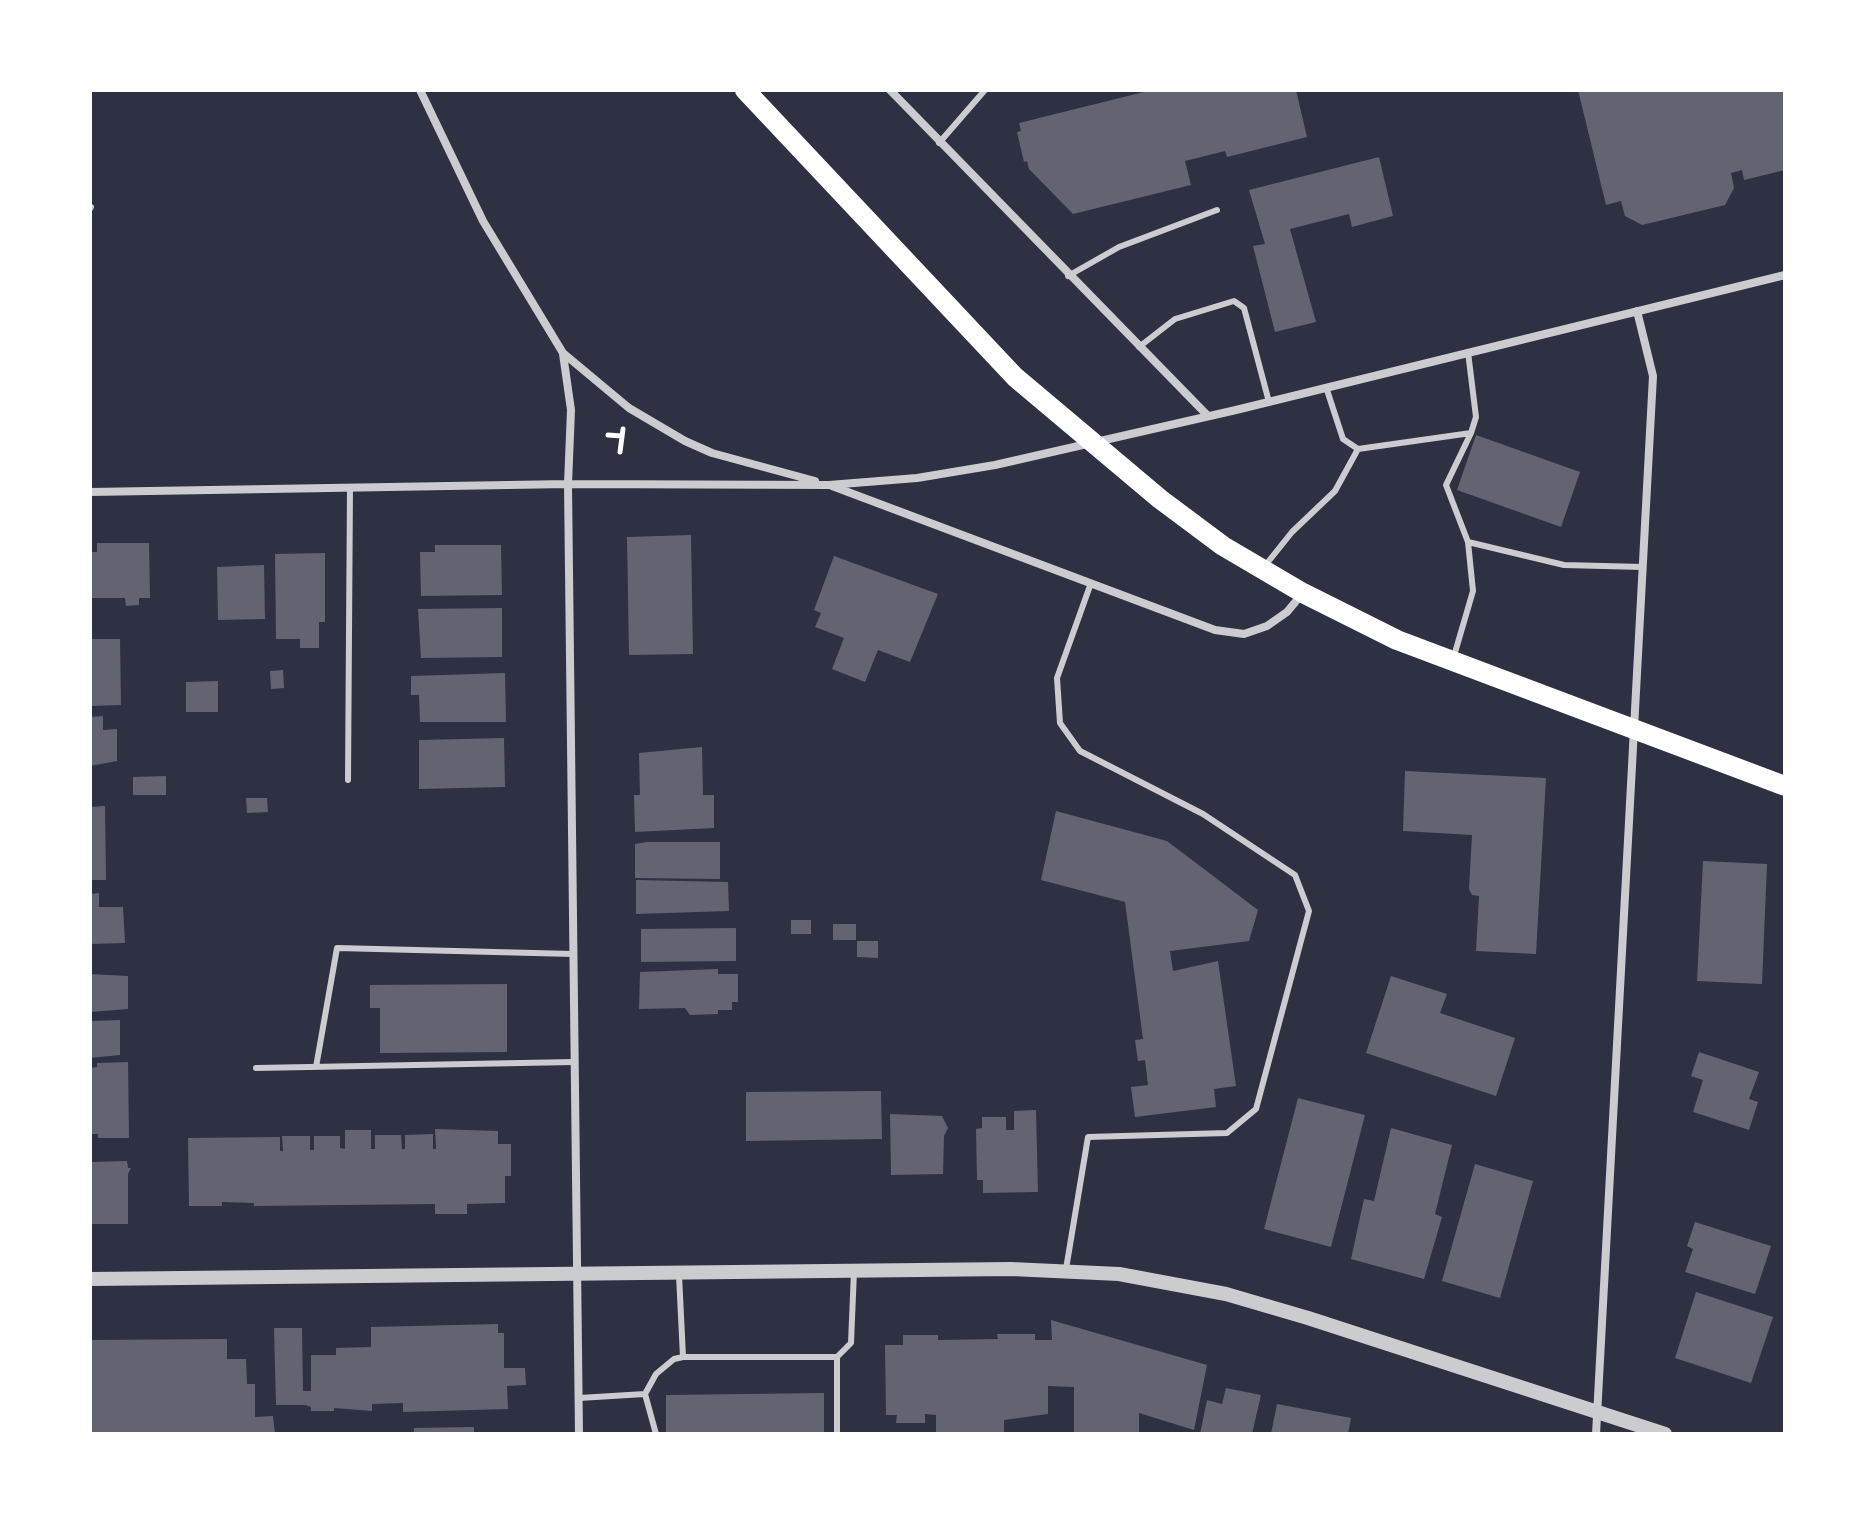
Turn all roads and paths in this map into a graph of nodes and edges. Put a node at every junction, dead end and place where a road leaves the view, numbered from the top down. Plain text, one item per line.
1 (420, 90) edge
2 (745, 90) edge
3 (890, 90) edge
4 (985, 90) edge
5 (939, 143) junction
6 (1217, 210) dead end
7 (1785, 275) edge
8 (1068, 276) junction
9 (1637, 311) junction
10 (1139, 347) junction
11 (1468, 352) junction
12 (563, 353) junction
13 (1326, 387) junction
14 (1269, 402) junction
15 (1208, 416) junction
16 (623, 428) dead end
17 (1471, 433) junction
18 (608, 435) dead end
19 (622, 436) junction
20 (1092, 443) junction
21 (1358, 449) junction
22 (620, 452) dead end
23 (568, 484) junction
24 (829, 485) junction
25 (350, 487) junction
26 (90, 492) edge
27 (1468, 542) junction
28 (1643, 567) junction
29 (1262, 570) junction
30 (1091, 583) junction
31 (1303, 593) junction
32 (1453, 661) junction
33 (1634, 731) junction
34 (348, 780) dead end
35 (1785, 786) edge
36 (573, 954) junction
37 (574, 1062) junction
38 (316, 1067) junction
39 (256, 1068) dead end
40 (1066, 1269) junction
41 (854, 1271) junction
42 (679, 1273) junction
43 (577, 1274) junction
44 (90, 1279) edge
45 (683, 1357) junction
46 (837, 1357) junction
47 (645, 1394) junction
48 (579, 1398) junction
49 (1598, 1412) junction
50 (579, 1434) edge
51 (656, 1434) edge
52 (837, 1434) edge
53 (1596, 1434) edge
54 (1665, 1434) edge

1 - 12 street
2 - 20 main road
3 - 5 street
4 - 5 lane
5 - 8 street
6 - 8 lane
7 - 9 street
8 - 10 street
9 - 11 street
9 - 28 street
10 - 14 lane
10 - 15 street
11 - 13 street
11 - 17 lane
12 - 23 street
12 - 24 street
13 - 14 street
13 - 21 lane
14 - 15 street
15 - 20 street
16 - 19 path
17 - 21 lane
17 - 27 lane
18 - 19 path
19 - 22 path
20 - 24 street
20 - 29 main road
21 - 29 lane
23 - 24 street
23 - 25 street
23 - 36 street
24 - 30 street
25 - 26 street
25 - 34 lane
27 - 28 lane
27 - 32 lane
28 - 33 street
29 - 31 main road
30 - 31 street
30 - 40 lane
31 - 32 main road
32 - 33 main road
33 - 35 main road
33 - 49 street
36 - 37 street
36 - 38 lane
37 - 38 lane
37 - 43 street
38 - 39 lane
40 - 41 street
40 - 49 street
41 - 42 street
41 - 46 lane
42 - 43 street
42 - 45 lane
43 - 44 street
43 - 48 street
45 - 46 lane
45 - 47 lane
46 - 52 lane
47 - 48 lane
47 - 51 lane
48 - 50 street
49 - 53 street
49 - 54 street

